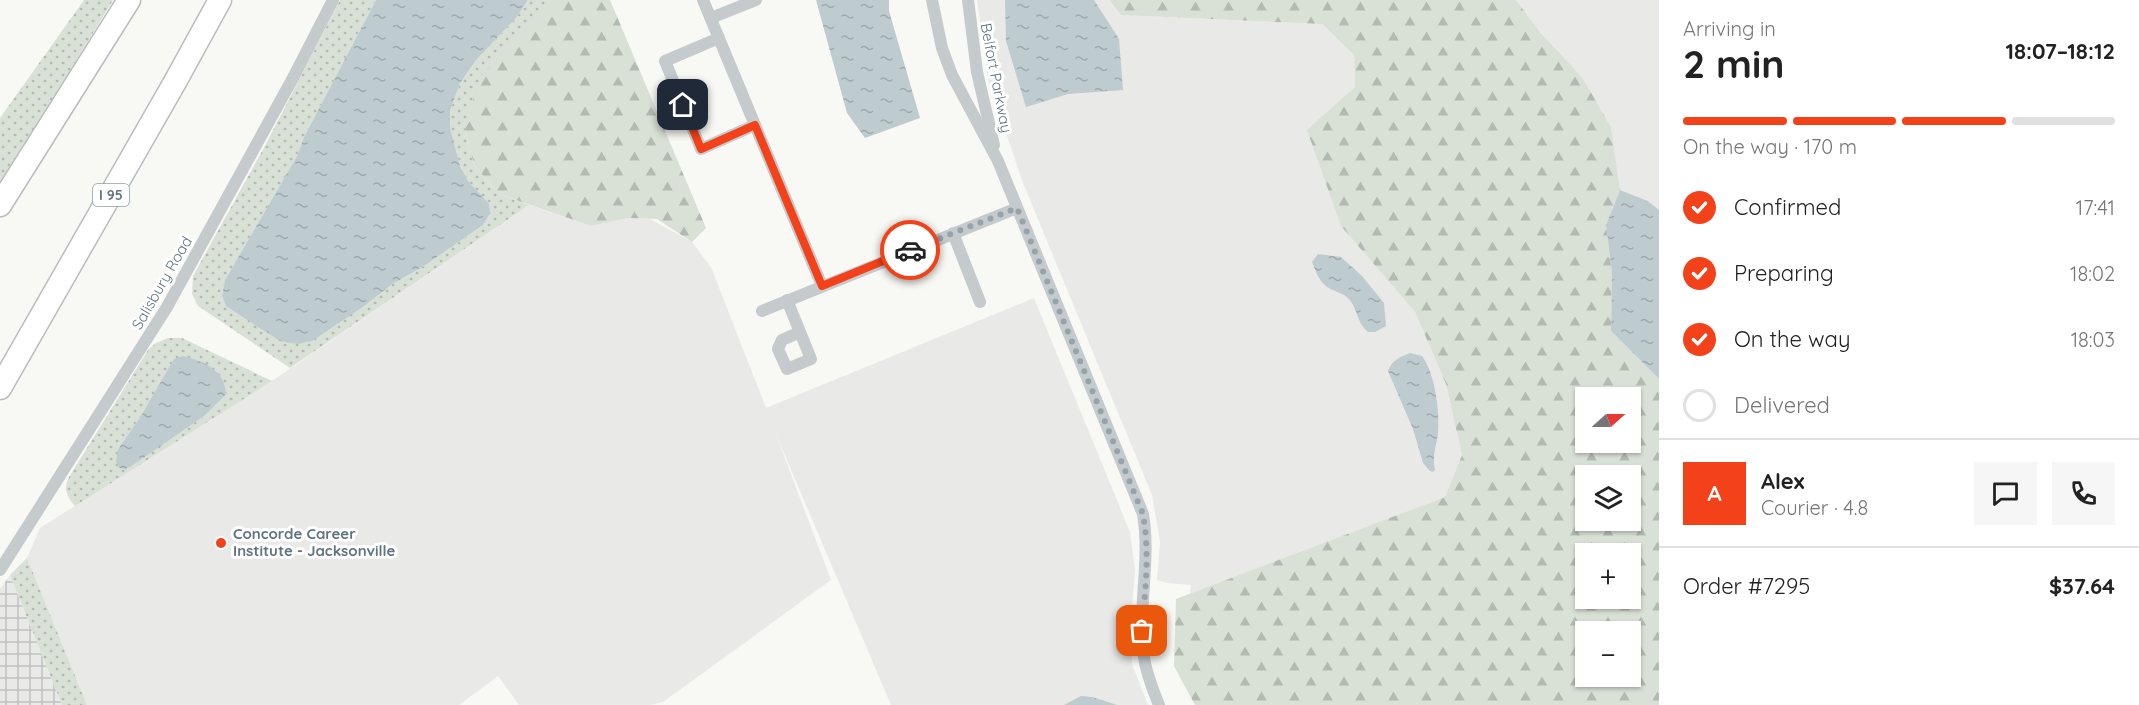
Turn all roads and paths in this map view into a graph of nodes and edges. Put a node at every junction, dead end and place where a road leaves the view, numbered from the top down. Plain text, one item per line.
1 (129, 0) edge
2 (220, 0) edge
3 (333, 0) edge
4 (703, 0) edge
5 (756, 0) edge
6 (932, 0) edge
7 (968, 0) edge
8 (711, 18) junction
9 (719, 38) junction
10 (755, 125) junction
11 (998, 161) junction
12 (0, 205) edge
13 (1017, 208) junction
14 (953, 233) junction
15 (822, 286) junction
16 (787, 300) junction
17 (980, 302) dead end
18 (762, 310) dead end
19 (800, 332) dead end
20 (0, 388) edge
21 (0, 570) edge
22 (1159, 705) edge

1 - 12 highway
2 - 20 highway, I 95
3 - 21 street, Salisbury Road
4 - 8 street
5 - 8 street
6 - 11 street, Belfort Parkway
7 - 11 street, Belfort Parkway
8 - 9 street
9 - 10 street
9 - 10 street
10 - 15 street
11 - 13 street, Belfort Parkway
13 - 14 street
13 - 22 street, Belfort Parkway
14 - 15 street
14 - 17 street
15 - 16 street
16 - 18 street
16 - 19 street

